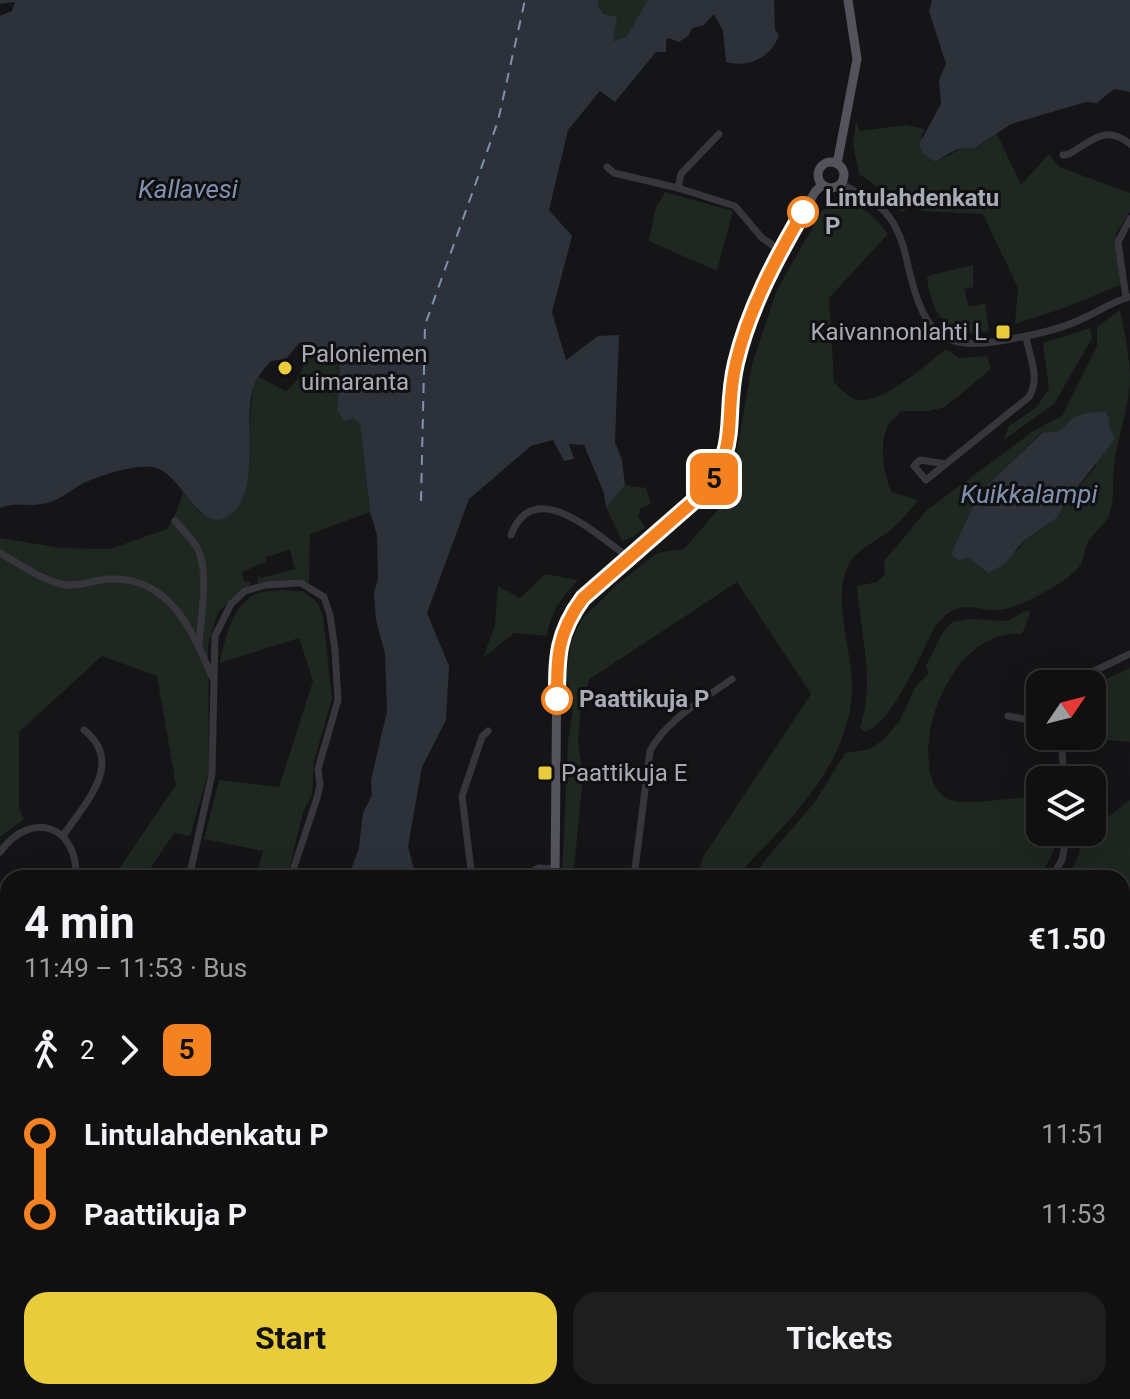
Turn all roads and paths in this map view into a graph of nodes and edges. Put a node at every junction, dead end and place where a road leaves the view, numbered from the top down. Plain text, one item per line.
1 (848, 0) edge
2 (719, 134) dead end
3 (1130, 144) edge
4 (1063, 155) dead end
5 (837, 164) junction
6 (607, 167) dead end
7 (841, 183) junction
8 (822, 185) junction
9 (678, 188) junction
10 (1130, 219) edge
11 (781, 251) junction
12 (1128, 297) edge
13 (1026, 336) junction
14 (946, 464) dead end
15 (175, 521) dead end
16 (511, 535) dead end
17 (0, 553) edge
18 (628, 557) junction
19 (199, 646) junction
20 (1130, 654) edge
21 (1096, 670) edge
22 (732, 679) dead end
23 (213, 681) junction
24 (1008, 716) dead end
25 (1026, 719) edge
26 (84, 730) dead end
27 (488, 731) dead end
28 (63, 836) junction
29 (1064, 846) edge
30 (0, 852) edge
31 (76, 870) edge
32 (190, 870) edge
33 (295, 870) edge
34 (471, 870) edge
35 (555, 870) edge
36 (634, 870) edge
37 (1056, 870) edge

1 - 5 main road
2 - 9 street
3 - 4 street
5 - 7 main road
5 - 8 main road
6 - 9 street
7 - 8 main road
7 - 13 street
8 - 11 main road
9 - 11 street
10 - 12 street
11 - 18 main road
12 - 13 street
13 - 14 street
15 - 19 street
16 - 18 street
17 - 19 street
18 - 35 main road
19 - 23 street
20 - 21 street
22 - 36 street
23 - 32 street
23 - 33 street
24 - 25 street
26 - 28 street
27 - 34 street
28 - 30 street
28 - 31 street
29 - 37 street

